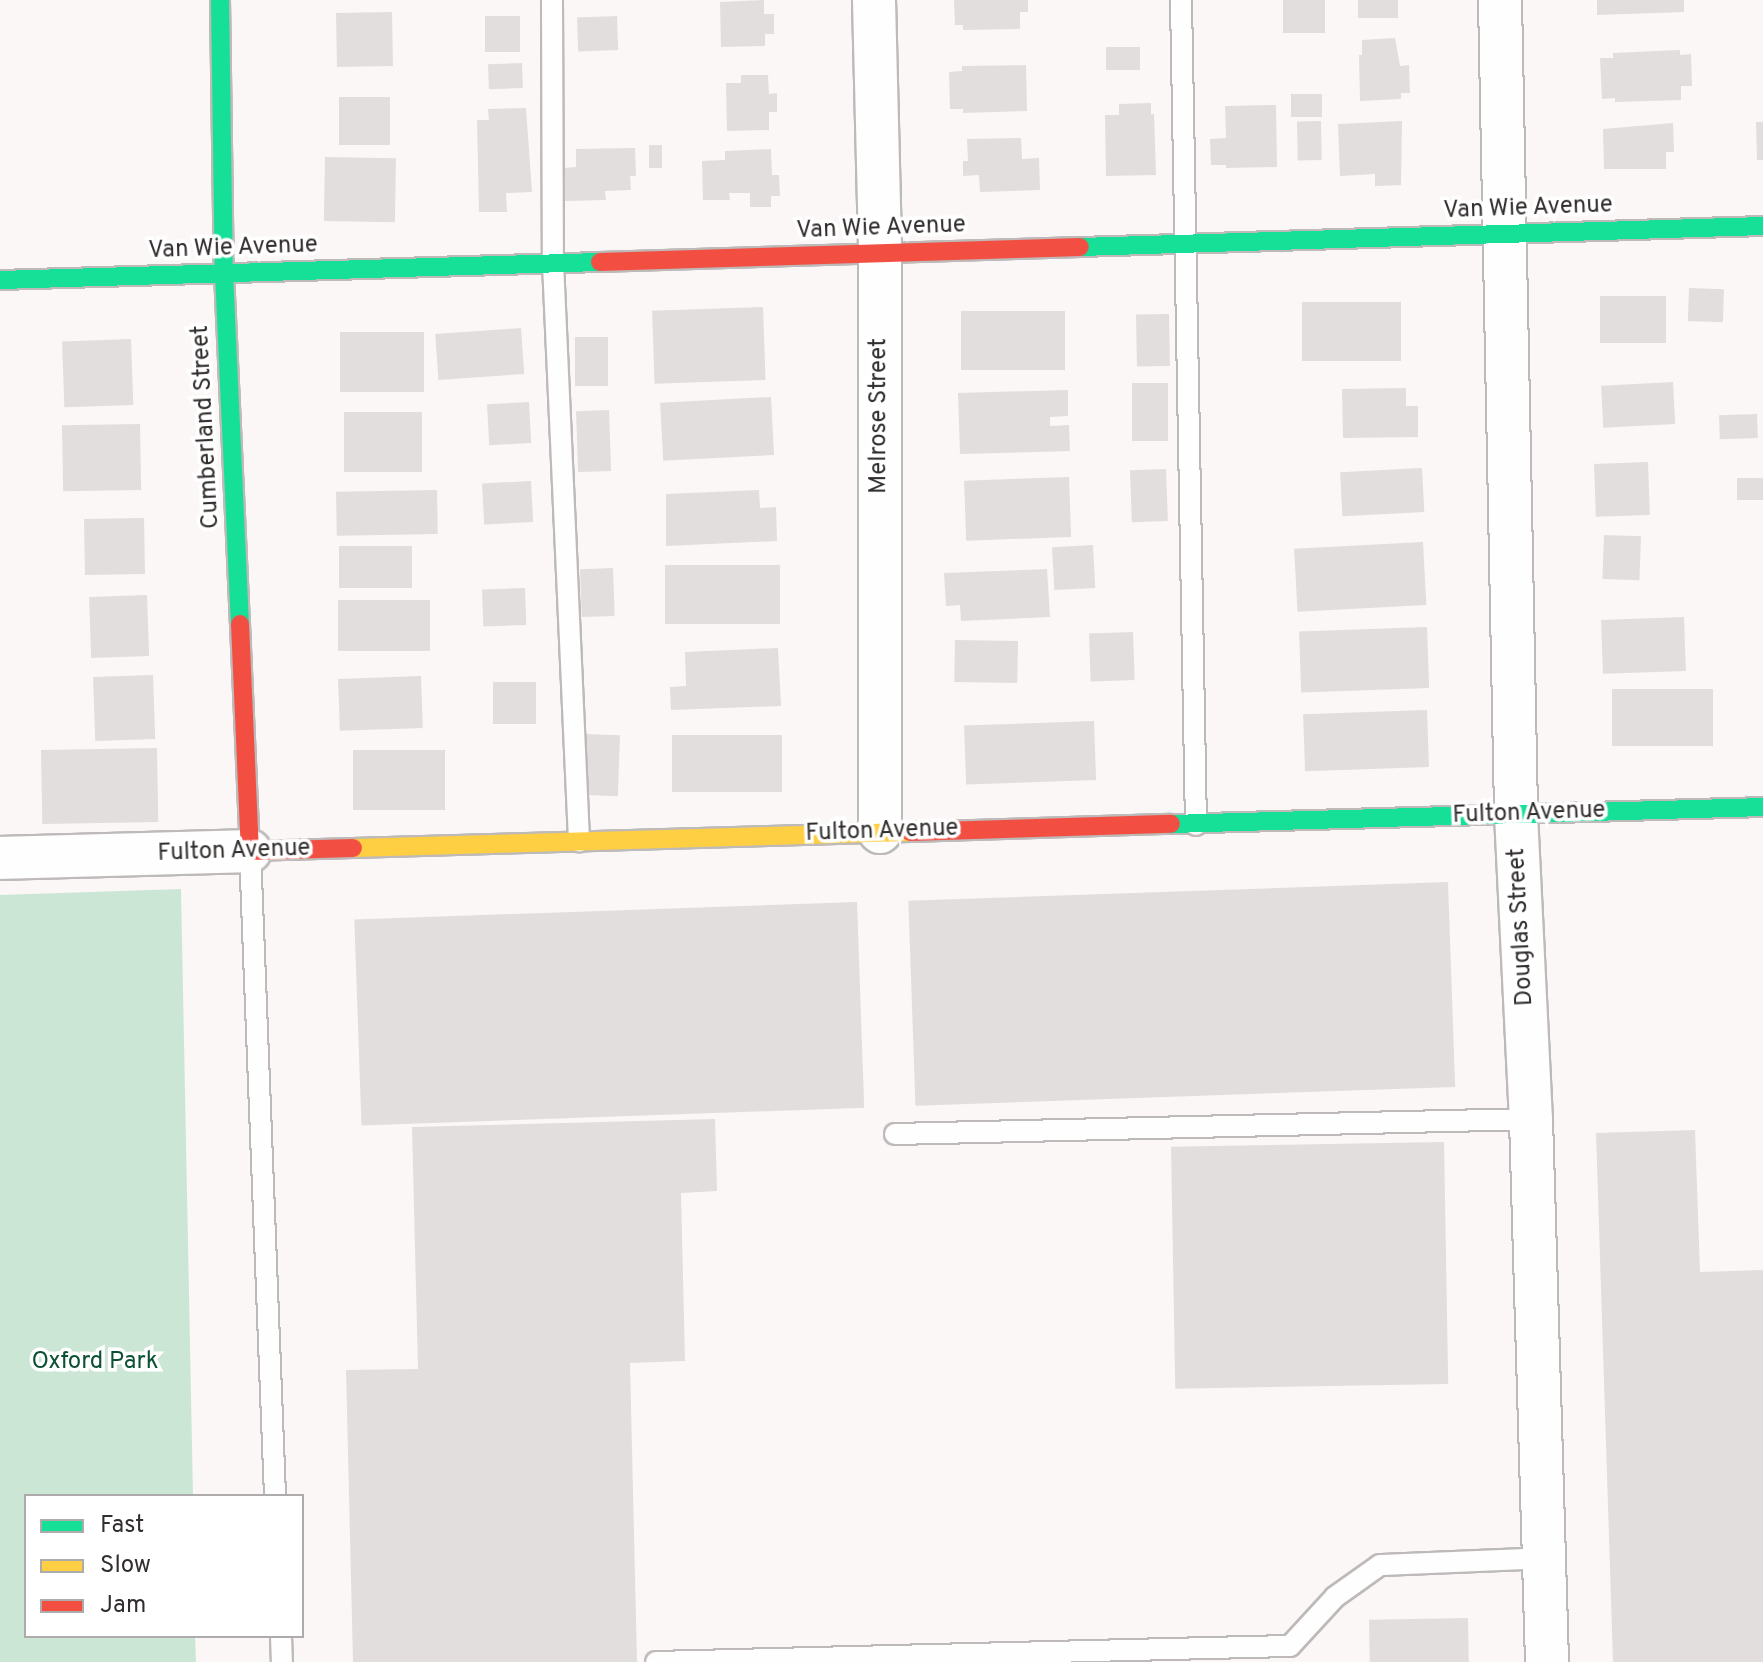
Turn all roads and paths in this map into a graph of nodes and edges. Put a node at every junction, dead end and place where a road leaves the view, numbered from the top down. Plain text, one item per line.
1 (220, 0) edge
2 (552, 0) edge
3 (874, 0) edge
4 (1181, 0) edge
5 (1500, 0) edge
6 (1763, 226) edge
7 (1507, 234) junction
8 (1188, 243) junction
9 (880, 253) junction
10 (553, 263) junction
11 (224, 273) junction
12 (0, 280) edge
13 (1763, 807) edge
14 (1516, 814) junction
15 (1196, 825) junction
16 (880, 832) junction
17 (579, 841) junction
18 (250, 851) junction
19 (0, 858) edge
20 (1531, 1119) junction
21 (895, 1134) dead end
22 (275, 1494) edge
23 (1545, 1558) junction
24 (281, 1638) edge
25 (282, 1662) edge
26 (656, 1662) edge
27 (1547, 1662) edge

1 - 11 street, Cumberland Street
2 - 10 lane
3 - 9 street, Melrose Street
4 - 8 lane
5 - 7 street, Douglas Street
6 - 7 street, Van Wie Avenue
7 - 8 street, Van Wie Avenue
7 - 14 street, Douglas Street
8 - 9 street, Van Wie Avenue
8 - 15 lane
9 - 10 street, Van Wie Avenue
9 - 16 street, Melrose Street
10 - 11 street, Van Wie Avenue
10 - 17 lane
11 - 12 street, Van Wie Avenue
11 - 18 street, Cumberland Street
13 - 14 street, Fulton Avenue
14 - 15 street, Fulton Avenue
14 - 20 street, Douglas Street
15 - 16 street, Fulton Avenue
16 - 17 street, Fulton Avenue
17 - 18 street, Fulton Avenue
18 - 19 street, Fulton Avenue
18 - 22 lane
20 - 21 lane
20 - 23 street, Douglas Street
23 - 26 lane
23 - 27 street, Douglas Street
24 - 25 lane

